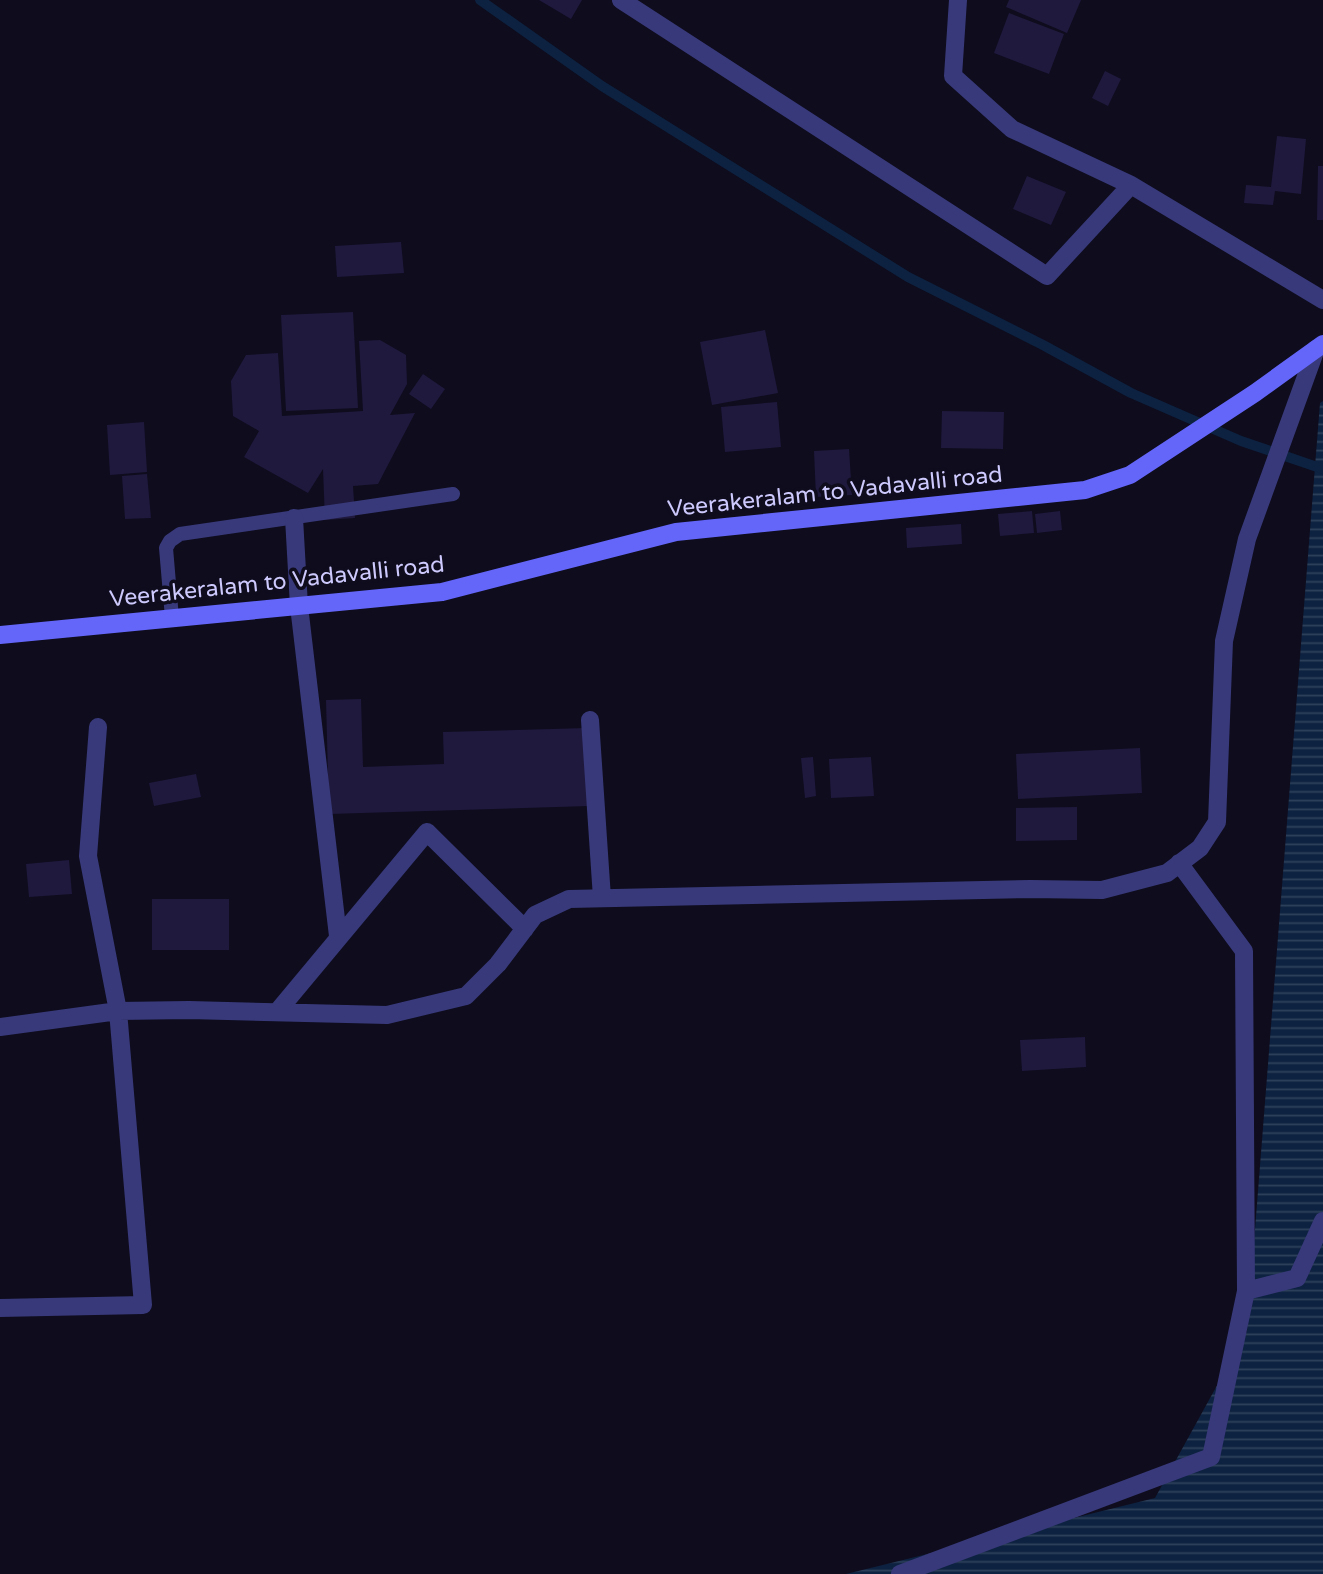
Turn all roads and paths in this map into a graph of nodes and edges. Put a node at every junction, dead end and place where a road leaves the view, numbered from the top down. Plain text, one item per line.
1 (621, 0) edge
2 (958, 0) edge
3 (1131, 185) junction
4 (1323, 300) edge
5 (1320, 347) edge
6 (1315, 378) edge
7 (453, 494) dead end
8 (294, 518) junction
9 (299, 606) junction
10 (172, 618) junction
11 (0, 635) edge
12 (590, 720) dead end
13 (98, 727) dead end
14 (1179, 863) junction
15 (602, 898) junction
16 (525, 929) junction
17 (338, 936) junction
18 (118, 1011) junction
19 (277, 1012) junction
20 (0, 1027) edge
21 (1323, 1221) edge
22 (1246, 1292) junction
23 (0, 1308) edge
24 (900, 1574) edge

1 - 3 street
2 - 3 street
3 - 4 street
5 - 6 street
5 - 9 street, Veerakeralam to Vadavalli road
6 - 14 street
7 - 8 lane
8 - 9 street
8 - 10 lane
9 - 10 street, Veerakeralam to Vadavalli road
9 - 17 street
10 - 11 street, Veerakeralam to Vadavalli road
12 - 15 street
13 - 18 street
14 - 15 street
14 - 22 street
15 - 16 street
16 - 17 street
16 - 19 street
17 - 19 street
18 - 19 street
18 - 20 street
18 - 23 street
21 - 22 street
22 - 24 street

